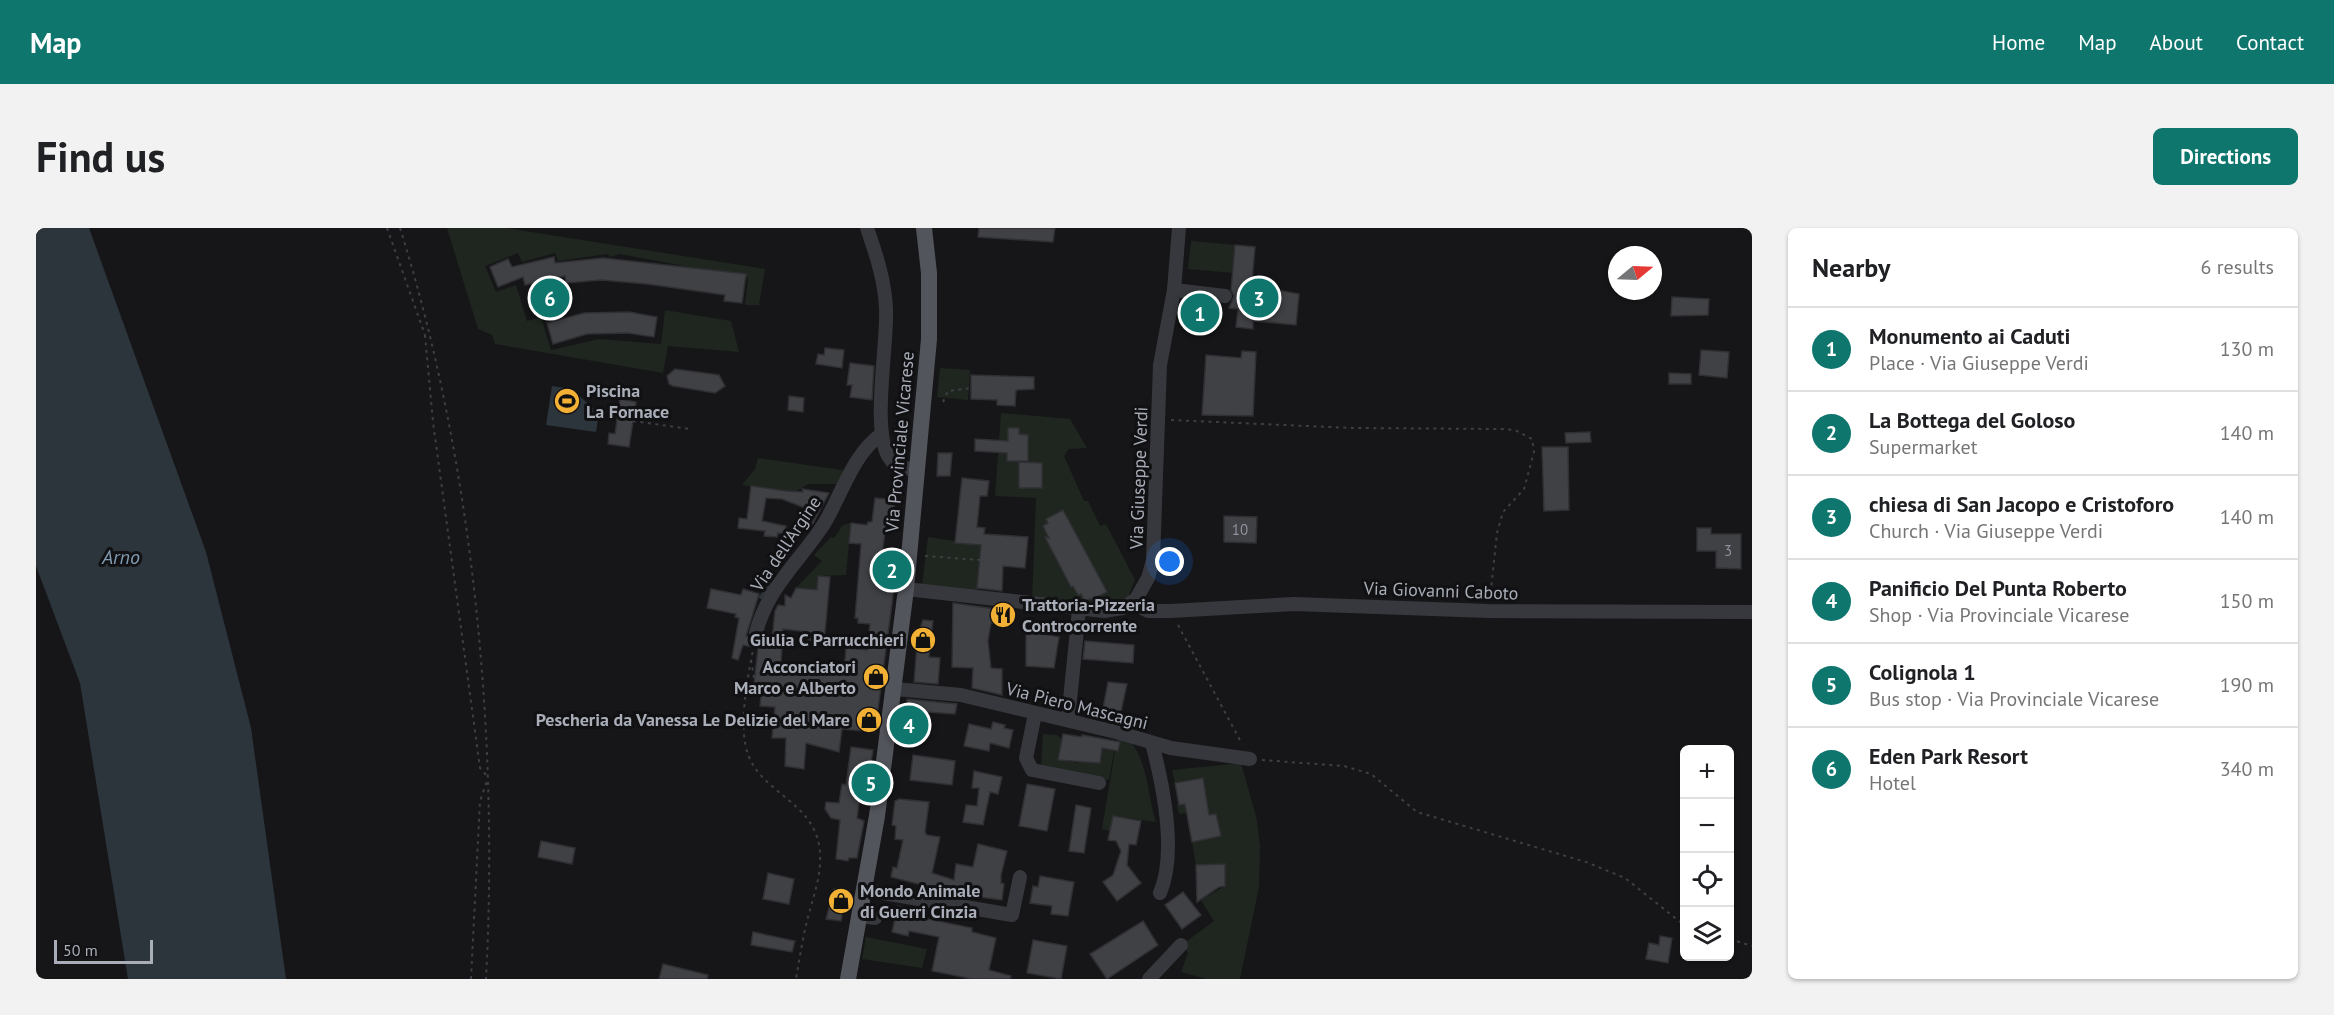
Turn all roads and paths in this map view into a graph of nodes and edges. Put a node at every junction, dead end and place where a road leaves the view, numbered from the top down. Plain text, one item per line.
1 (387, 228) edge
2 (400, 228) edge
3 (867, 228) edge
4 (924, 228) edge
5 (1179, 228) edge
6 (1174, 290) junction
7 (1225, 296) dead end
8 (425, 335) junction
9 (429, 336) junction
10 (971, 388) dead end
11 (943, 402) dead end
12 (1160, 419) junction
13 (633, 421) dead end
14 (690, 429) dead end
15 (880, 435) junction
16 (916, 470) junction
17 (797, 523) dead end
18 (809, 525) dead end
19 (925, 556) dead end
20 (980, 560) dead end
21 (906, 589) junction
22 (1132, 603) junction
23 (1080, 610) junction
24 (1171, 611) junction
25 (1488, 611) junction
26 (1752, 612) edge
27 (756, 633) joint
28 (751, 660) junction
29 (796, 685) dead end
30 (895, 689) junction
31 (1035, 714) junction
32 (1068, 717) junction
33 (1152, 743) junction
34 (1250, 759) junction
35 (488, 778) junction
36 (1099, 783) dead end
37 (1020, 877) dead end
38 (866, 890) junction
39 (1160, 893) dead end
40 (1680, 922) edge
41 (1734, 940) edge
42 (1181, 945) dead end
43 (1752, 946) edge
44 (471, 979) edge
45 (486, 979) edge
46 (796, 979) edge
47 (848, 979) edge
48 (1149, 979) edge

1 - 8 path
2 - 9 path
3 - 15 street
4 - 16 main road, Via Provinciale Vicarese
5 - 6 street, Via Giuseppe Verdi
6 - 7 street
6 - 12 street, Via Giuseppe Verdi
8 - 9 path
8 - 35 path
9 - 35 path
10 - 11 path
12 - 22 street, Via Giuseppe Verdi
12 - 25 path
13 - 14 path
15 - 16 street
15 - 27 street, Via dell'Argine
16 - 21 main road, Via Provinciale Vicarese
17 - 18 path
19 - 20 path
21 - 23 street
21 - 30 main road, Via Provinciale Vicarese
22 - 23 street
22 - 24 street, Via Giovanni Caboto
23 - 32 street
24 - 25 street, Via Giovanni Caboto
24 - 34 path
25 - 26 street, Via Giovanni Caboto
27 - 28 path
28 - 29 path
28 - 46 path
30 - 31 street, Via Piero Mascagni
30 - 38 main road, Via Provinciale Vicarese
31 - 32 street, Via Piero Mascagni
31 - 36 street
32 - 33 street, Via Piero Mascagni
33 - 34 street, Via Piero Mascagni
33 - 39 street
34 - 40 path
35 - 44 path
35 - 45 path
37 - 38 street
38 - 47 main road, Via Provinciale Vicarese
41 - 43 path
42 - 48 street

